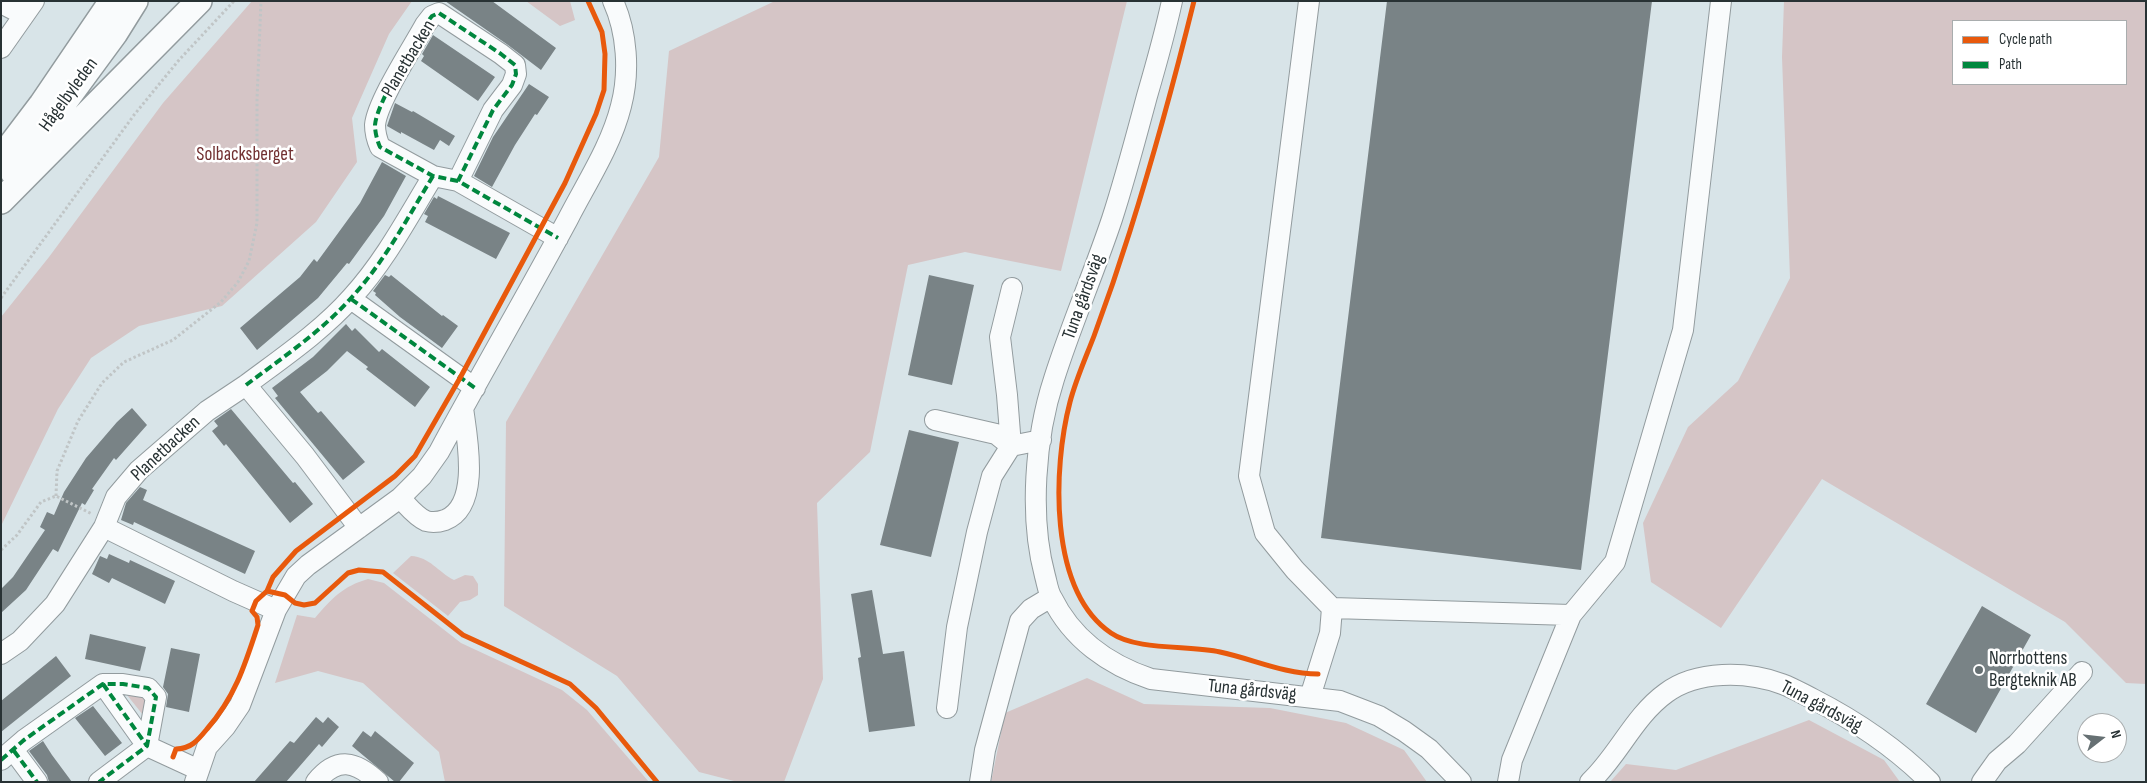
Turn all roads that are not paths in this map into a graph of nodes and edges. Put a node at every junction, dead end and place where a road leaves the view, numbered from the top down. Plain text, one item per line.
1 (112, 1) edge
2 (135, 1) edge
3 (199, 1) edge
4 (613, 1) edge
5 (1172, 1) edge
6 (1309, 1) edge
7 (1722, 1) edge
8 (1, 3) edge
9 (29, 8) edge
10 (1, 48) edge
11 (1, 158) edge
12 (433, 176) junction
13 (458, 181) junction
14 (1, 188) edge
15 (1, 201) edge
16 (558, 238) junction
17 (1012, 288) dead end
18 (351, 299) junction
19 (246, 385) junction
20 (475, 388) junction
21 (463, 408) junction
22 (935, 420) dead end
23 (1040, 440) junction
24 (1011, 446) junction
25 (400, 498) junction
26 (105, 524) junction
27 (359, 528) junction
28 (1051, 597) junction
29 (1332, 608) junction
30 (276, 610) junction
31 (1572, 615) junction
32 (1, 654) edge
33 (2082, 672) dead end
34 (103, 684) junction
35 (1310, 697) junction
36 (947, 708) dead end
37 (147, 746) junction
38 (8, 755) edge
39 (197, 776) edge
40 (37, 782) edge
41 (99, 782) edge
42 (316, 782) edge
43 (378, 782) edge
44 (980, 782) edge
45 (1461, 782) edge
46 (1508, 782) edge
47 (1590, 782) edge
48 (1930, 782) edge
49 (1982, 782) edge

1 - 11 main road, Hågelbyleden
2 - 14 main road, Hågelbyleden
3 - 15 main road
4 - 16 street
5 - 23 street, Tuna gårdsväg
6 - 29 street
7 - 31 street
8 - 9 street
9 - 10 street
12 - 13 street, Planetbacken
12 - 13 street, Planetbacken
12 - 18 street, Planetbacken
13 - 16 street, Planetbacken
16 - 20 street
17 - 24 street
18 - 19 street, Planetbacken
18 - 20 street
19 - 26 street, Planetbacken
19 - 27 street
20 - 21 street
21 - 25 street
21 - 25 street
22 - 24 street
23 - 24 street
23 - 28 street, Tuna gårdsväg
24 - 36 street
25 - 27 street
26 - 30 street
26 - 32 street, Planetbacken
27 - 30 street
28 - 35 street, Tuna gårdsväg
28 - 44 street
29 - 31 street
29 - 35 street
30 - 39 street
31 - 46 street
33 - 49 street
34 - 37 street
34 - 37 street
34 - 38 street
35 - 45 street, Tuna gårdsväg
37 - 39 street
37 - 41 street
38 - 40 street
42 - 43 street
47 - 48 street, Tuna gårdsväg

